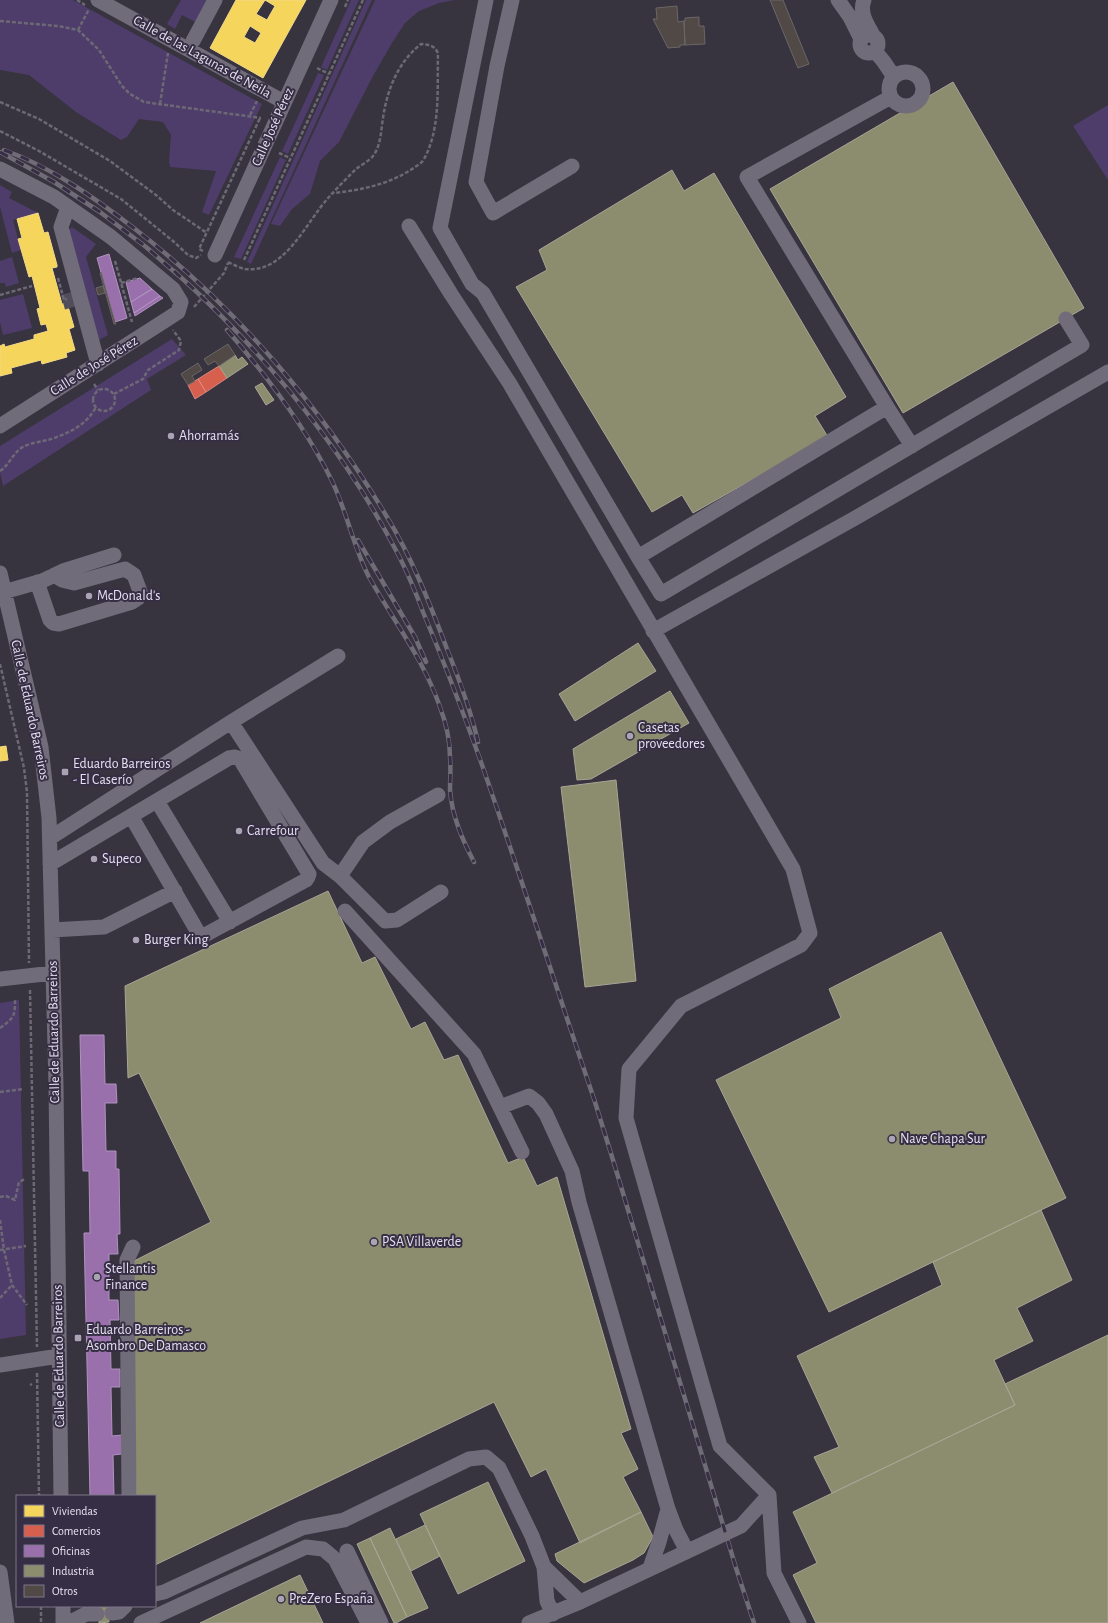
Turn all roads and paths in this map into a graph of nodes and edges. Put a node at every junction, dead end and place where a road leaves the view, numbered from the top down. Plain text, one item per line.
1 (98, 0) edge
2 (215, 0) edge
3 (331, 0) edge
4 (363, 0) edge
5 (486, 0) edge
6 (512, 0) edge
7 (838, 0) edge
8 (864, 0) edge
9 (88, 11) dead end
10 (0, 21) edge
11 (78, 30) junction
12 (867, 37) junction
13 (193, 41) dead end
14 (169, 51) dead end
15 (317, 68) dead end
16 (329, 74) junction
17 (894, 77) junction
18 (891, 97) junction
19 (258, 99) dead end
20 (0, 102) edge
21 (284, 102) junction
22 (160, 104) junction
23 (250, 115) junction
24 (0, 131) edge
25 (279, 152) dead end
26 (290, 158) junction
27 (572, 166) dead end
28 (0, 169) edge
29 (333, 193) junction
30 (68, 207) junction
31 (409, 226) dead end
32 (207, 233) junction
33 (215, 255) dead end
34 (244, 260) dead end
35 (115, 261) dead end
36 (61, 265) dead end
37 (142, 276) dead end
38 (121, 283) junction
39 (32, 286) dead end
40 (68, 293) tunnel mouth
41 (0, 295) edge
42 (187, 305) junction
43 (73, 310) tunnel mouth
44 (169, 318) junction
45 (1066, 319) dead end
46 (132, 322) dead end
47 (93, 367) junction
48 (1108, 372) edge
49 (94, 384) dead end
50 (98, 390) junction
51 (114, 394) junction
52 (96, 407) junction
53 (887, 407) junction
54 (0, 426) edge
55 (912, 446) junction
56 (0, 471) edge
57 (114, 555) dead end
58 (638, 557) junction
59 (0, 573) edge
60 (54, 575) junction
61 (37, 582) junction
62 (3, 592) edge
63 (653, 631) junction
64 (338, 656) dead end
65 (0, 664) edge
66 (232, 722) junction
67 (438, 796) dead end
68 (156, 801) junction
69 (131, 816) junction
70 (50, 838) junction
71 (50, 864) junction
72 (340, 876) junction
73 (174, 891) junction
74 (441, 892) dead end
75 (344, 911) dead end
76 (230, 922) junction
77 (52, 930) junction
78 (53, 973) junction
79 (30, 975) junction
80 (0, 979) edge
81 (15, 998) dead end
82 (0, 1028) edge
83 (23, 1089) dead end
84 (0, 1092) edge
85 (500, 1107) junction
86 (522, 1152) dead end
87 (25, 1179) dead end
88 (0, 1196) edge
89 (0, 1220) edge
90 (0, 1225) edge
91 (26, 1246) dead end
92 (133, 1247) dead end
93 (0, 1250) edge
94 (4, 1250) junction
95 (12, 1285) junction
96 (0, 1298) edge
97 (27, 1305) dead end
98 (59, 1356) junction
99 (37, 1360) junction
100 (0, 1365) edge
101 (39, 1495) edge
102 (61, 1495) edge
103 (128, 1495) edge
104 (769, 1495) junction
105 (668, 1509) junction
106 (347, 1551) dead end
107 (688, 1551) junction
108 (544, 1567) junction
109 (650, 1568) junction
110 (0, 1572) edge
111 (156, 1594) edge
112 (547, 1598) junction
113 (580, 1602) junction
114 (41, 1607) edge
115 (63, 1607) edge
116 (111, 1611) edge
117 (553, 1614) junction
118 (532, 1622) edge
119 (7, 1623) edge
120 (41, 1623) edge
121 (63, 1623) edge
122 (69, 1623) edge
123 (141, 1623) edge
124 (368, 1623) edge
125 (381, 1623) edge
126 (799, 1623) edge

1 - 21 street, Calle de las Lagunas de Neila
2 - 13 street
3 - 21 street, Calle José Pérez
4 - 16 path
5 - 58 street
6 - 27 street
7 - 12 street
8 - 12 street
9 - 11 path
10 - 11 path
11 - 22 path
12 - 17 street
14 - 22 path
15 - 16 path
16 - 26 path
17 - 18 street
17 - 18 street
18 - 53 street
19 - 23 path
20 - 32 path
21 - 33 street, Calle José Pérez
22 - 23 path
23 - 32 path
24 - 32 path
25 - 26 path
26 - 34 path
28 - 30 street
29 - 29 path
29 - 42 path
30 - 42 street
30 - 47 street
31 - 63 street
35 - 38 path
36 - 40 street
37 - 38 path
38 - 46 path
39 - 41 path
42 - 44 street, Calle de José Pérez
43 - 47 street
44 - 47 street, Calle de José Pérez
44 - 51 path
45 - 55 street
47 - 54 street, Calle de José Pérez
48 - 63 street
49 - 50 path
50 - 51 path
50 - 52 path
51 - 52 path
52 - 56 path
53 - 55 street
53 - 58 street
55 - 58 street
57 - 60 street
59 - 62 street, Calle de Eduardo Barreiros
60 - 61 street
60 - 61 street
61 - 62 street
62 - 70 street, Calle de Eduardo Barreiros
63 - 104 street
64 - 66 street
65 - 79 path
66 - 70 street
66 - 72 street
67 - 72 street
68 - 69 street
68 - 76 street
68 - 76 street
69 - 71 street
69 - 73 street
70 - 71 street, Calle de Eduardo Barreiros
71 - 77 street, Calle de Eduardo Barreiros
72 - 74 street
73 - 76 street
73 - 77 street
75 - 85 street
77 - 78 street, Calle de Eduardo Barreiros
78 - 79 street
78 - 98 street, Calle de Eduardo Barreiros
79 - 80 street
79 - 99 path
81 - 82 path
83 - 84 path
85 - 86 street
85 - 105 street
87 - 88 path
89 - 90 path
90 - 94 path
91 - 94 path
92 - 103 street
93 - 94 path
94 - 95 path
95 - 96 path
95 - 97 path
98 - 99 street
98 - 102 street, Calle de Eduardo Barreiros
99 - 100 street
99 - 101 path
104 - 107 street
104 - 126 street
105 - 107 street
105 - 109 street
106 - 125 street
107 - 109 street
108 - 111 street
108 - 112 street
108 - 113 street
109 - 113 street
110 - 119 street
112 - 117 street
112 - 118 street
113 - 117 street
114 - 120 path
115 - 121 street
116 - 122 street
117 - 118 street
123 - 124 street

